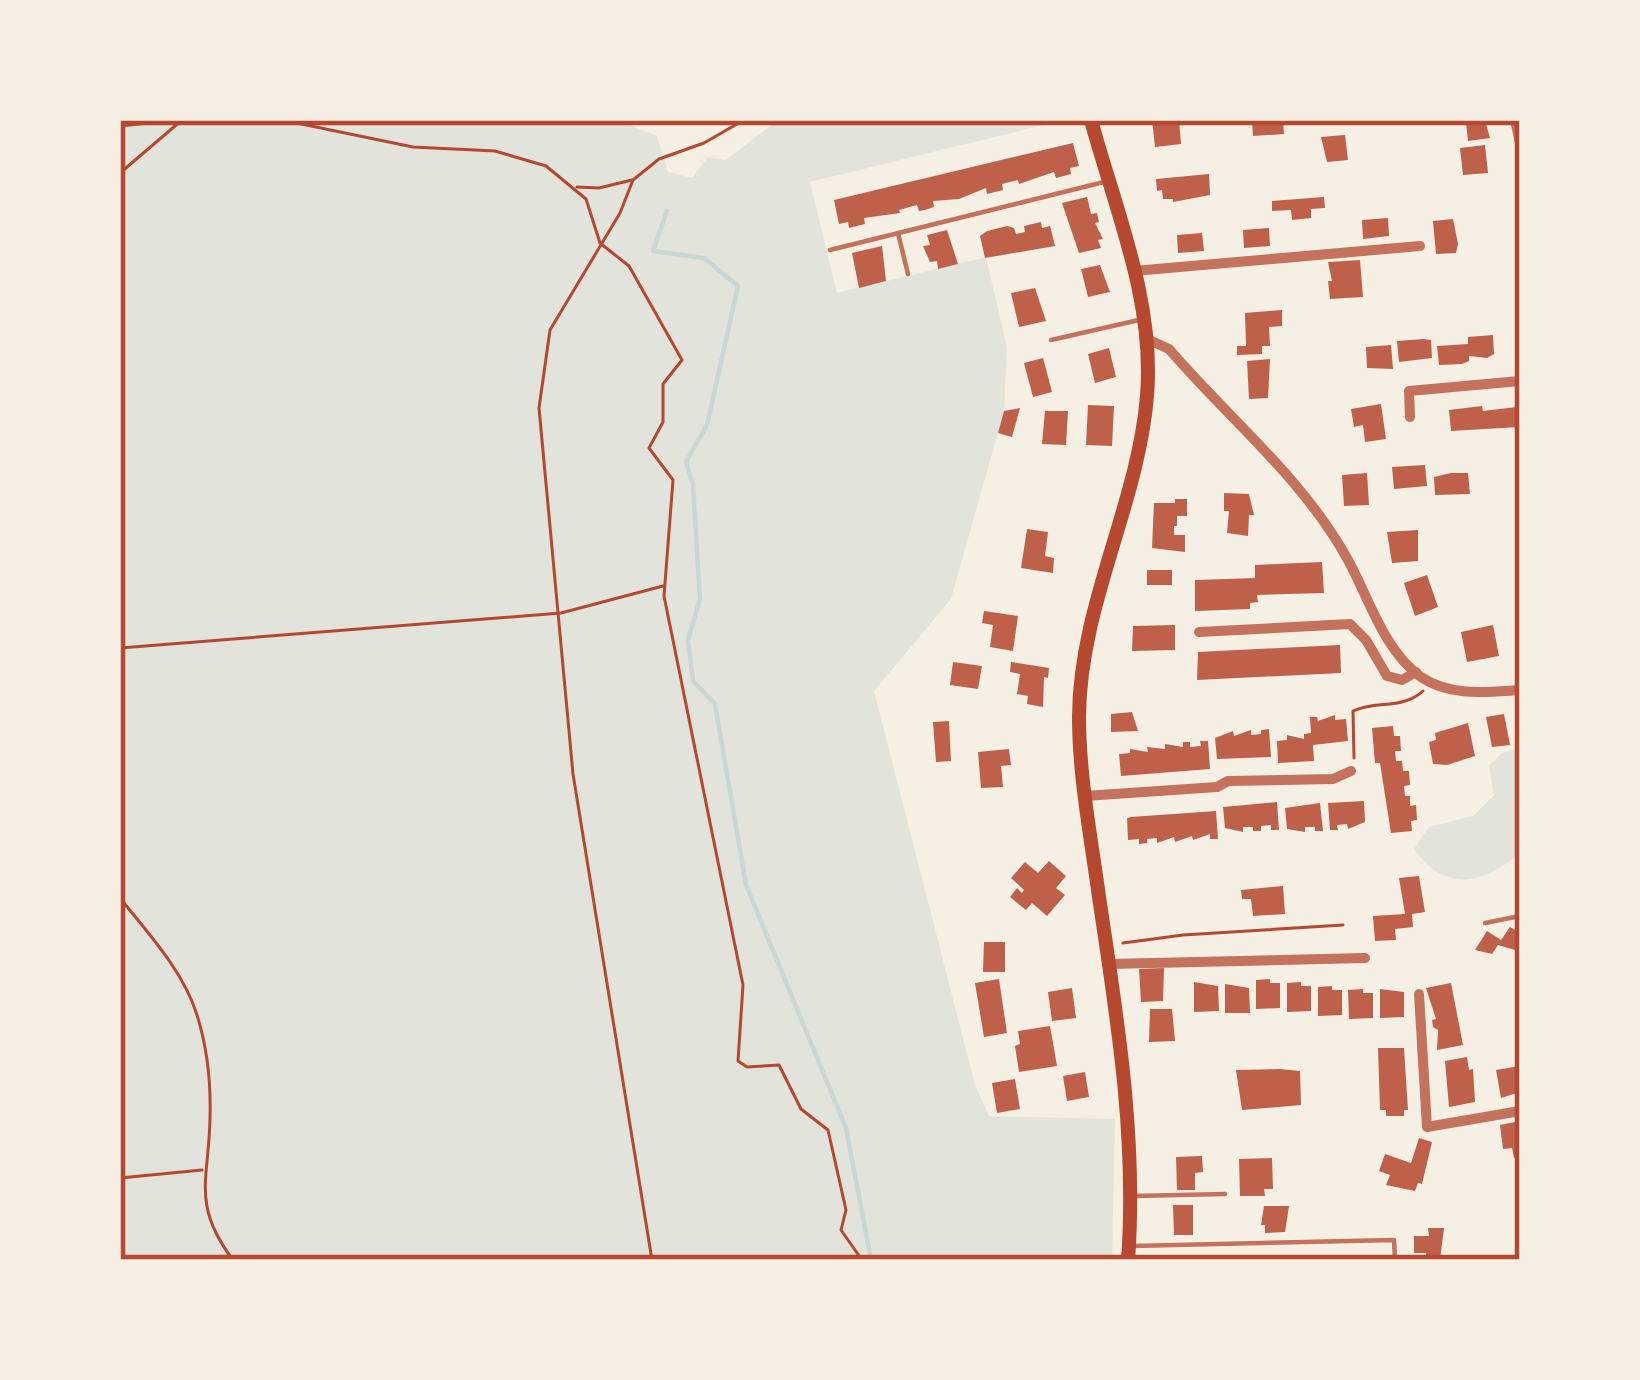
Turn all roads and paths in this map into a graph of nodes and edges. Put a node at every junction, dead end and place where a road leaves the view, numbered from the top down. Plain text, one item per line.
1 (180, 120) edge
2 (283, 120) edge
3 (744, 120) edge
4 (1091, 120) edge
5 (1515, 120) edge
6 (120, 126) edge
7 (1520, 143) edge
8 (120, 173) edge
9 (633, 180) junction
10 (1108, 181) junction
11 (575, 187) junction
12 (898, 233) junction
13 (600, 243) junction
14 (1420, 246) dead end
15 (830, 250) dead end
16 (1134, 271) junction
17 (908, 274) dead end
18 (1144, 319) junction
19 (1520, 326) edge
20 (1147, 339) junction
21 (1051, 340) dead end
22 (1520, 380) edge
23 (1410, 417) dead end
24 (665, 586) junction
25 (561, 613) junction
26 (1199, 632) dead end
27 (120, 648) edge
28 (1416, 672) junction
29 (1432, 683) junction
30 (1520, 690) edge
31 (1351, 771) joint
32 (1084, 796) junction
33 (120, 898) edge
34 (1520, 916) edge
35 (1485, 923) dead end
36 (1343, 926) dead end
37 (1107, 946) junction
38 (1365, 958) dead end
39 (1109, 964) junction
40 (1419, 994) dead end
41 (1520, 1111) edge
42 (205, 1170) junction
43 (120, 1178) edge
44 (1225, 1194) dead end
45 (1130, 1196) junction
46 (1129, 1253) edge
47 (233, 1260) edge
48 (652, 1260) edge
49 (862, 1260) edge
50 (1395, 1260) edge

1 - 6 path
1 - 8 path
2 - 11 path
3 - 9 path
4 - 10 main road
5 - 7 street
9 - 11 path
9 - 13 path
10 - 12 lane
10 - 16 main road
11 - 13 path
12 - 15 lane
12 - 17 lane
13 - 24 path
13 - 25 path
14 - 16 street
16 - 18 main road
18 - 20 main road
18 - 21 lane
19 - 22 street
20 - 28 street
20 - 32 main road
22 - 23 street
24 - 25 path
24 - 49 path
25 - 27 path
25 - 48 path
26 - 28 street
28 - 29 street
29 - 30 street
29 - 31 path
31 - 32 street
32 - 37 main road
33 - 42 path
34 - 35 lane
36 - 37 path
37 - 39 main road
38 - 39 street
39 - 45 main road
40 - 41 street
42 - 43 path
42 - 47 path
44 - 45 lane
45 - 46 main road
46 - 50 lane

